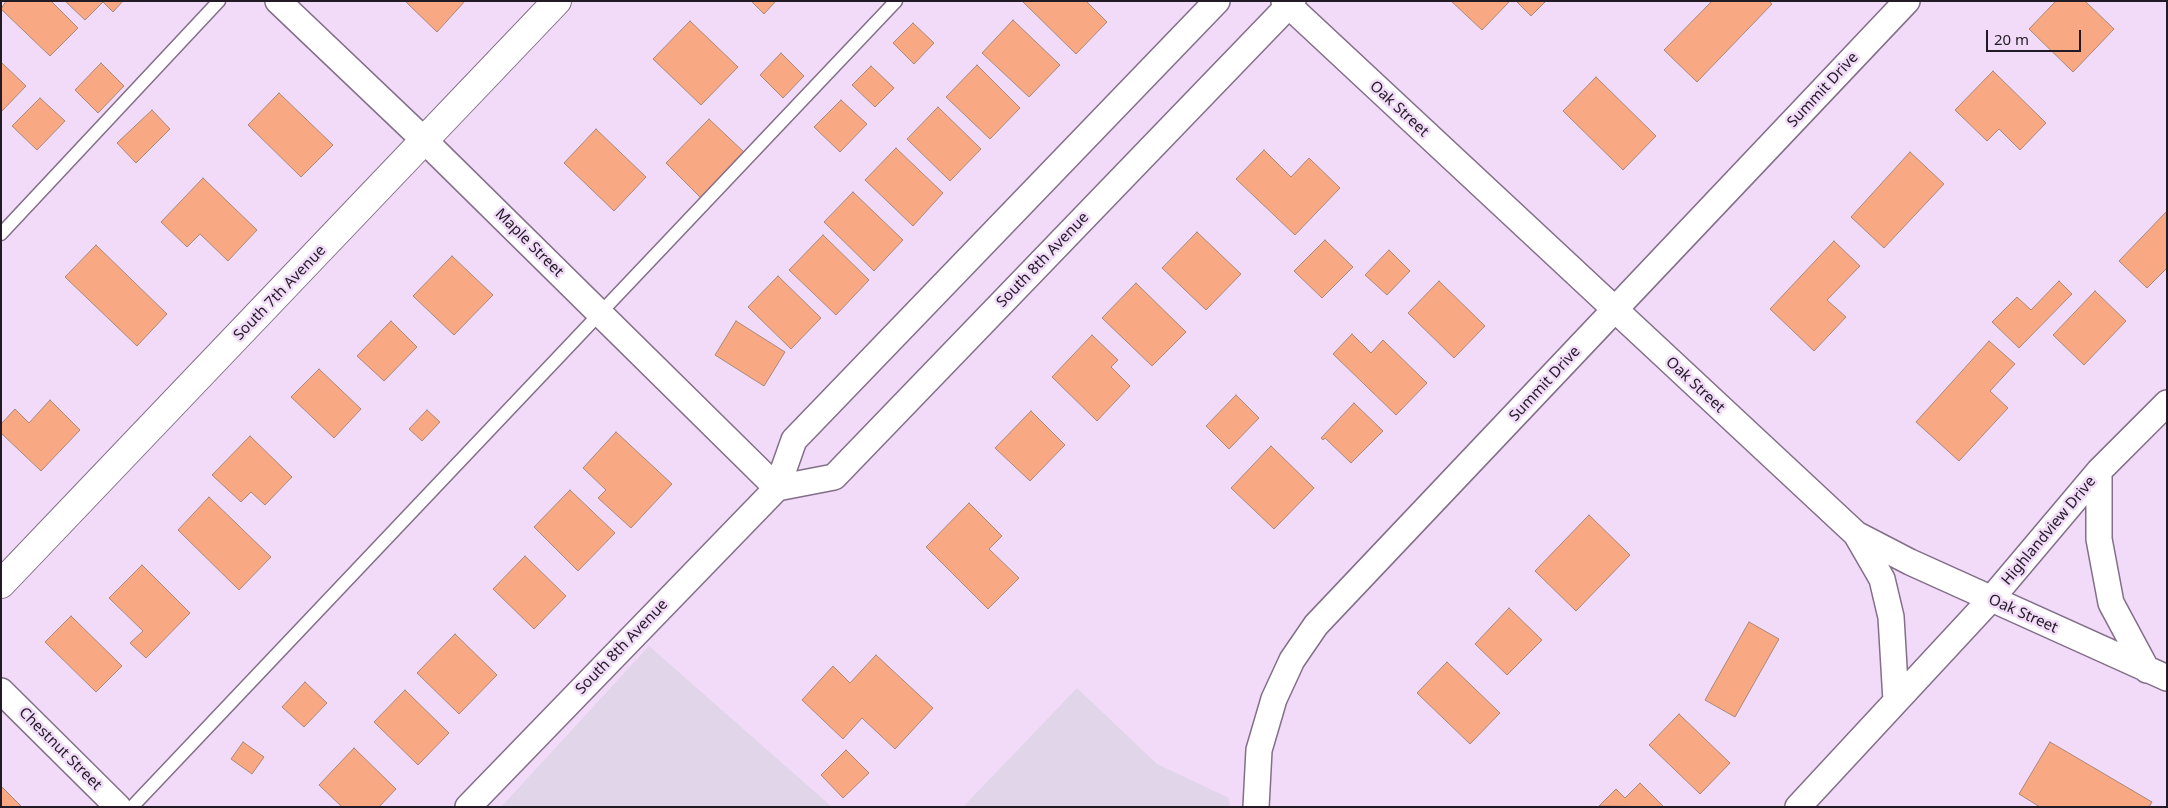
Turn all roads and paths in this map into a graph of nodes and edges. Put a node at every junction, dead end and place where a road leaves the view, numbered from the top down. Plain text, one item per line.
1 (219, 1) edge
2 (278, 1) edge
3 (557, 1) edge
4 (896, 1) edge
5 (1217, 1) edge
6 (1907, 1) edge
7 (1289, 3) edge
8 (425, 141) junction
9 (1, 234) edge
10 (1616, 311) junction
11 (600, 314) junction
12 (2167, 403) edge
13 (2100, 471) junction
14 (777, 488) junction
15 (1856, 534) junction
16 (1, 584) edge
17 (1991, 599) junction
18 (2157, 674) edge
19 (1, 691) edge
20 (1896, 701) junction
21 (118, 807) edge
22 (132, 807) edge
23 (468, 807) edge
24 (1256, 807) edge
25 (1798, 807) edge

1 - 9 lane
2 - 8 street, Maple Street
3 - 8 street, South 7th Avenue
4 - 11 lane
5 - 14 street, South 8th Avenue
6 - 10 street, Summit Drive
7 - 10 street, Oak Street
7 - 14 street, South 8th Avenue
8 - 11 street, Maple Street
8 - 16 street, South 7th Avenue
10 - 15 street, Oak Street
10 - 24 street, Summit Drive
11 - 14 street, Maple Street
11 - 22 lane
12 - 13 street, Highlandview Drive
13 - 17 street, Highlandview Drive
13 - 18 street, Highlandview Drive
14 - 23 street, South 8th Avenue
15 - 17 street, Oak Street
15 - 20 street
17 - 18 street, Oak Street
17 - 20 street, Highlandview Drive
19 - 21 street, Chestnut Street
20 - 25 street, Highlandview Drive

